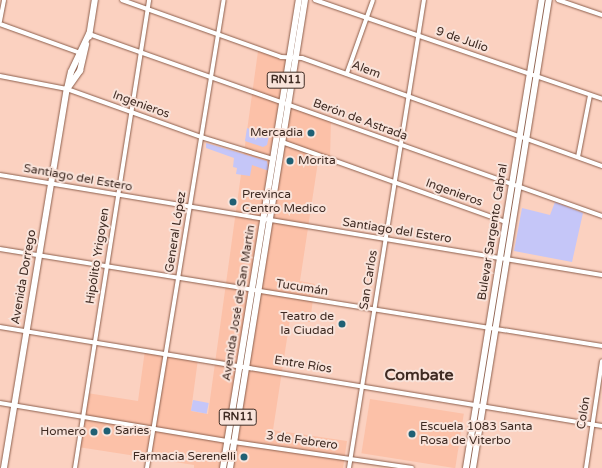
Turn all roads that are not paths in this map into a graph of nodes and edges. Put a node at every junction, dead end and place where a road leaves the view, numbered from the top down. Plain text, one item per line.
1 (4, 0) edge
2 (95, 0) edge
3 (122, 0) edge
4 (149, 0) edge
5 (224, 0) edge
6 (299, 0) edge
7 (305, 0) edge
8 (314, 0) edge
9 (373, 0) edge
10 (424, 0) edge
11 (542, 0) edge
12 (548, 0) edge
13 (558, 0) edge
14 (148, 10) junction
15 (602, 15) edge
16 (367, 18) junction
17 (0, 23) edge
18 (89, 34) junction
19 (219, 34) junction
20 (418, 36) junction
21 (80, 53) junction
22 (141, 53) junction
23 (293, 58) junction
24 (82, 64) junction
25 (346, 73) junction
26 (530, 73) junction
27 (0, 76) edge
28 (537, 76) junction
29 (211, 77) junction
30 (67, 89) junction
31 (590, 95) junction
32 (408, 97) junction
33 (602, 99) edge
34 (285, 104) junction
35 (132, 113) junction
36 (520, 136) junction
37 (202, 137) junction
38 (527, 138) junction
39 (282, 142) junction
40 (400, 146) junction
41 (578, 157) junction
42 (273, 159) junction
43 (602, 166) edge
44 (0, 175) edge
45 (394, 181) junction
46 (52, 184) junction
47 (512, 185) junction
48 (519, 187) junction
49 (118, 195) junction
50 (190, 206) junction
51 (602, 216) edge
52 (267, 220) junction
53 (506, 222) junction
54 (385, 240) junction
55 (0, 249) edge
56 (38, 255) junction
57 (500, 258) junction
58 (507, 260) junction
59 (106, 266) junction
60 (602, 275) edge
61 (179, 278) junction
62 (255, 291) junction
63 (374, 309) junction
64 (489, 326) junction
65 (0, 327) edge
66 (497, 327) junction
67 (26, 331) junction
68 (96, 343) junction
69 (602, 346) edge
70 (166, 354) junction
71 (602, 361) edge
72 (243, 366) junction
73 (362, 384) junction
74 (0, 403) edge
75 (476, 405) junction
76 (14, 406) junction
77 (484, 406) junction
78 (84, 417) junction
79 (592, 424) junction
80 (602, 426) edge
81 (154, 429) junction
82 (231, 442) junction
83 (351, 458) junction
84 (4, 468) edge
85 (75, 468) edge
86 (148, 468) edge
87 (223, 468) edge
88 (230, 468) edge
89 (349, 468) edge
90 (412, 468) edge
91 (466, 468) edge
92 (473, 468) edge
93 (586, 468) edge

1 - 17 street
2 - 18 main road, Avenida Dorrego
3 - 14 street, Alem
4 - 14 street, Hipólito Yrigoyen
5 - 19 street, General López
6 - 23 main road, Avenida José de San Martín / RN11
7 - 23 main road, Avenida José de San Martín / RN11
8 - 16 street, 9 de Julio
9 - 16 street
10 - 20 street, San Carlos
11 - 26 main road, Bulevar Sargento Cabral
12 - 28 main road, Bulevar Sargento Cabral
13 - 15 street
14 - 19 street, Alem
14 - 22 street, Hipólito Yrigoyen
16 - 20 street, 9 de Julio
16 - 25 street
17 - 21 street
18 - 21 main road, Avenida Dorrego
18 - 22 street, Berón de Astrada
18 - 24 main road, Avenida Dorrego
19 - 23 street, Alem
19 - 29 street, General López
20 - 26 street, 9 de Julio
20 - 32 street, San Carlos
21 - 24 street
21 - 30 main road, Avenida Dorrego
22 - 29 street, Berón de Astrada
22 - 35 street, Hipólito Yrigoyen
23 - 25 street, Alem
23 - 34 main road, Avenida José de San Martín / RN11
24 - 30 main road, Avenida Dorrego
25 - 32 street, Alem
26 - 28 street, 9 de Julio
26 - 36 main road, Bulevar Sargento Cabral
27 - 30 street, Ingenieros
28 - 31 street, 9 de Julio
28 - 38 main road, Bulevar Sargento Cabral
29 - 34 street, Berón de Astrada
29 - 37 street, General López
30 - 35 street, Ingenieros
30 - 46 main road, Avenida Dorrego
31 - 33 street, 9 de Julio
31 - 41 street
32 - 36 street, Alem
32 - 40 street, San Carlos
34 - 39 main road, Avenida José de San Martín / RN11
34 - 40 street, Berón de Astrada
34 - 42 main road, Avenida José de San Martín / RN11
35 - 37 street, Ingenieros
35 - 49 street, Hipólito Yrigoyen
36 - 38 street, Alem
36 - 47 main road, Bulevar Sargento Cabral
37 - 42 street, Ingenieros
37 - 50 street, General López
38 - 41 street, Alem
38 - 48 main road, Bulevar Sargento Cabral
39 - 45 street, Ingenieros
39 - 52 main road, Avenida José de San Martín / RN11
40 - 45 street, San Carlos
40 - 47 street, Berón de Astrada
41 - 43 street, Alem
42 - 52 main road, Avenida José de San Martín / RN11
44 - 46 street, Santiago del Estero
45 - 53 street, Ingenieros
45 - 54 street, San Carlos
46 - 49 street, Santiago del Estero
46 - 56 main road, Avenida Dorrego
47 - 48 street, Berón de Astrada
47 - 53 main road, Bulevar Sargento Cabral
48 - 51 street, Berón de Astrada
48 - 58 main road, Bulevar Sargento Cabral
49 - 50 street, Santiago del Estero
49 - 59 street, Hipólito Yrigoyen
50 - 52 street, Santiago del Estero
50 - 61 street, General López
52 - 54 street, Santiago del Estero
52 - 62 main road, Avenida José de San Martín / RN11
53 - 57 main road, Bulevar Sargento Cabral
54 - 57 street, Santiago del Estero
54 - 63 street, San Carlos
55 - 56 street, Tucumán
56 - 59 street, Tucumán
56 - 67 main road, Avenida Dorrego
57 - 58 street, Santiago del Estero
57 - 64 main road, Bulevar Sargento Cabral
58 - 60 street, Santiago del Estero
58 - 66 main road, Bulevar Sargento Cabral
59 - 61 street, Tucumán
59 - 68 street, Hipólito Yrigoyen
61 - 62 street, Tucumán
61 - 70 street, General López
62 - 63 street, Tucumán
62 - 72 main road, Avenida José de San Martín / RN11
63 - 64 street, Tucumán
63 - 73 street, San Carlos
64 - 66 street, Tucumán
64 - 75 main road, Bulevar Sargento Cabral
65 - 67 street, Entre Ríos
66 - 69 street, Tucumán
66 - 77 main road, Bulevar Sargento Cabral
67 - 68 street, Entre Ríos
67 - 76 main road, Avenida Dorrego
68 - 70 street, Entre Ríos
68 - 78 street, Hipólito Yrigoyen
70 - 72 street, Entre Ríos
70 - 81 street, General López
71 - 79 street, Colón
72 - 73 street, Entre Ríos
72 - 82 main road, Avenida José de San Martín / RN11
73 - 75 street, Entre Ríos
73 - 83 street, San Carlos
74 - 76 street, 3 de Febrero
75 - 77 street, Entre Ríos
75 - 91 main road, Bulevar Sargento Cabral
76 - 78 street, 3 de Febrero
76 - 84 main road, Avenida Dorrego
77 - 79 street, Entre Ríos
77 - 92 main road, Bulevar Sargento Cabral
78 - 81 street, 3 de Febrero
78 - 85 street, Hipólito Yrigoyen
79 - 80 street, Entre Ríos
79 - 93 street, Colón
81 - 82 street, 3 de Febrero
81 - 86 street, General López
82 - 83 street, 3 de Febrero
82 - 87 main road, Avenida José de San Martín / RN11
82 - 88 main road, Avenida José de San Martín / RN11
83 - 89 street, San Carlos
83 - 90 street, 3 de Febrero

